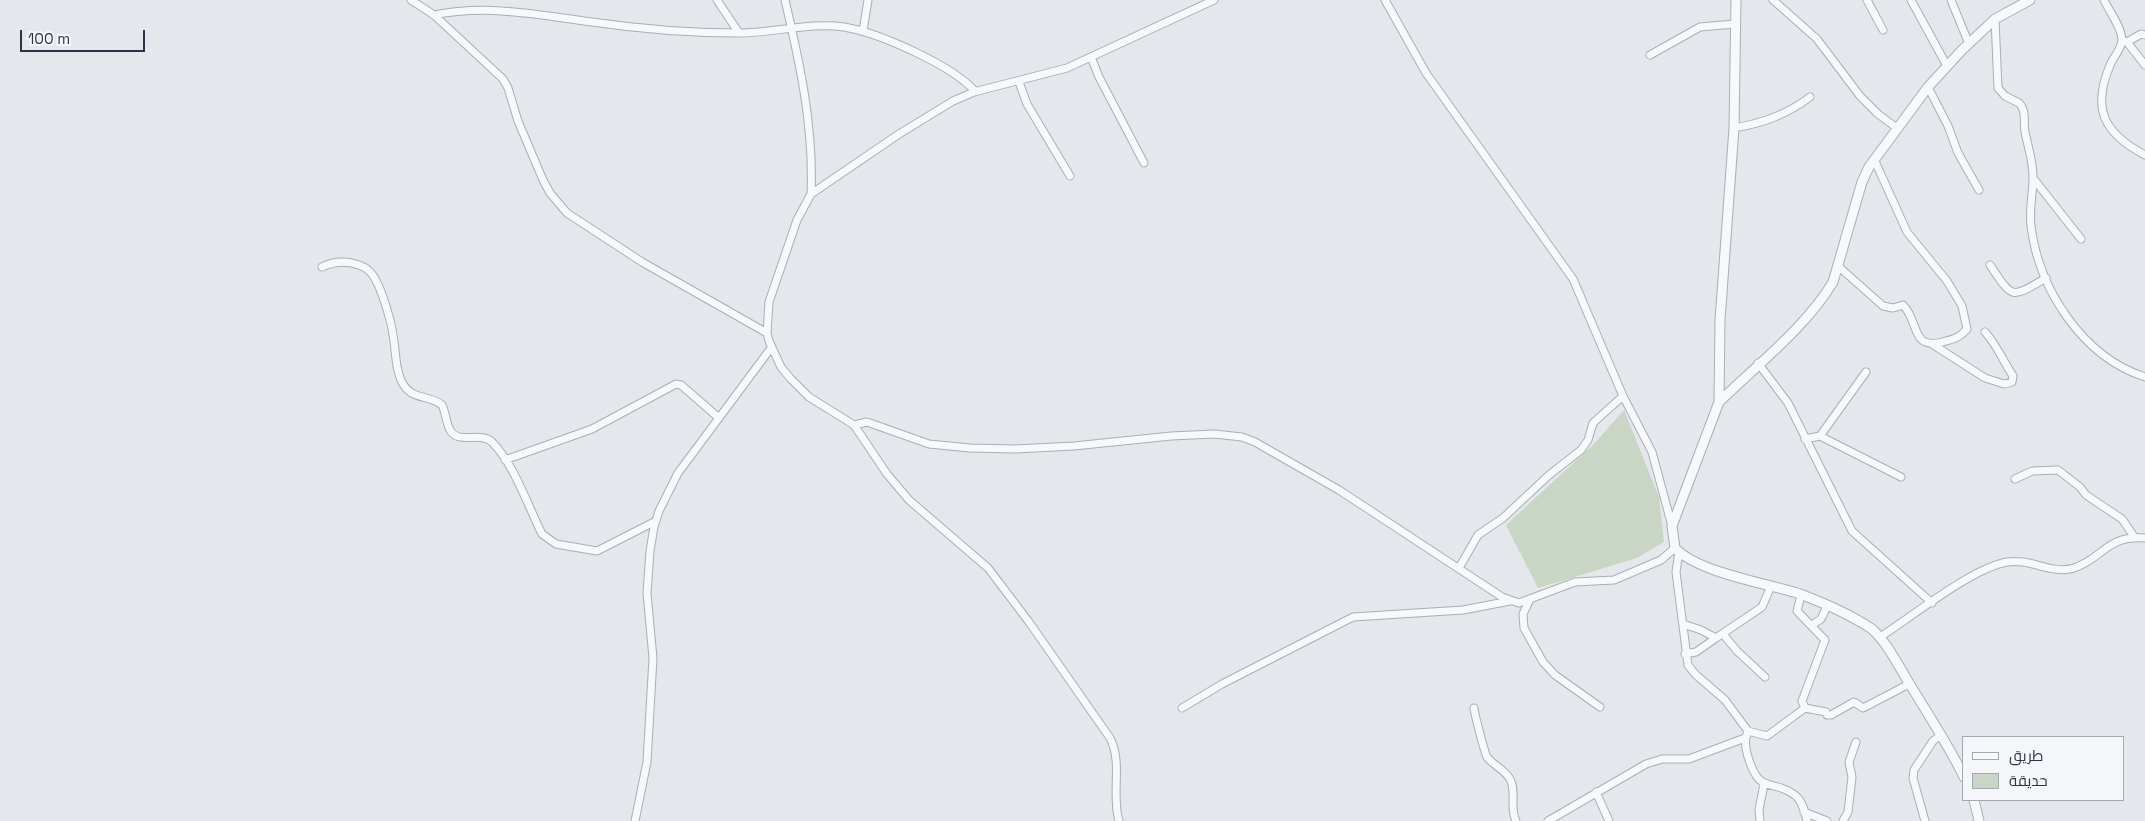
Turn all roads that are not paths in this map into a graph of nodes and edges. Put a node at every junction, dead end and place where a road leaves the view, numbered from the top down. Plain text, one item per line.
1 (411, 0) edge
2 (717, 0) edge
3 (785, 0) edge
4 (868, 0) edge
5 (1214, 0) edge
6 (1385, 0) edge
7 (1736, 0) edge
8 (1866, 0) edge
9 (1911, 0) edge
10 (1951, 0) edge
11 (2030, 0) edge
12 (2104, 0) edge
13 (1776, 1) edge
14 (434, 15) junction
15 (1995, 19) junction
16 (1735, 24) junction
17 (792, 30) junction
18 (1883, 30) dead end
19 (863, 32) junction
20 (739, 33) junction
21 (2145, 34) edge
22 (2125, 41) junction
23 (1969, 44) junction
24 (1650, 55) dead end
25 (1091, 57) junction
26 (2145, 65) edge
27 (1947, 66) junction
28 (1019, 82) junction
29 (1928, 88) junction
30 (975, 92) junction
31 (1810, 97) dead end
32 (1734, 128) junction
33 (1897, 128) junction
34 (2145, 155) edge
35 (1874, 159) junction
36 (1144, 163) dead end
37 (1070, 176) dead end
38 (2034, 178) junction
39 (1979, 190) dead end
40 (811, 194) junction
41 (2080, 239) dead end
42 (1990, 265) dead end
43 (1838, 266) junction
44 (322, 267) dead end
45 (2046, 278) junction
46 (1985, 332) dead end
47 (767, 333) junction
48 (1932, 344) junction
49 (771, 348) junction
50 (1758, 363) junction
51 (1866, 372) dead end
52 (2145, 377) edge
53 (1623, 396) junction
54 (1719, 402) junction
55 (720, 418) junction
56 (854, 425) junction
57 (1820, 436) junction
58 (1805, 439) junction
59 (505, 460) junction
60 (1902, 477) dead end
61 (2015, 479) dead end
62 (656, 521) junction
63 (1672, 526) junction
64 (2135, 538) junction
65 (2145, 538) edge
66 (1677, 550) junction
67 (1459, 568) junction
68 (1771, 586) junction
69 (1801, 595) junction
70 (1530, 599) junction
71 (1511, 601) junction
72 (1932, 603) junction
73 (1827, 606) junction
74 (1683, 624) junction
75 (1812, 625) junction
76 (1723, 634) junction
77 (1880, 637) junction
78 (1716, 638) junction
79 (1685, 654) junction
80 (1765, 676) dead end
81 (1909, 684) junction
82 (1600, 707) dead end
83 (1182, 708) dead end
84 (1474, 708) dead end
85 (1805, 708) junction
86 (1748, 731) junction
87 (1942, 735) junction
88 (1744, 738) junction
89 (1856, 742) dead end
90 (1962, 773) edge
91 (1764, 784) junction
92 (1596, 792) junction
93 (1974, 801) edge
94 (1804, 812) junction
95 (635, 821) edge
96 (1119, 821) edge
97 (1516, 821) edge
98 (1548, 821) edge
99 (1609, 821) edge
100 (1760, 821) edge
101 (1807, 821) edge
102 (1827, 821) edge
103 (1843, 821) edge
104 (1925, 821) edge
105 (1979, 821) edge

1 - 14 street
2 - 20 street
3 - 17 street
4 - 19 street
5 - 25 street
6 - 53 street
7 - 16 street
8 - 18 street
9 - 27 street
10 - 23 street
11 - 15 street
12 - 22 street
13 - 33 street
14 - 20 street
14 - 47 street
15 - 23 street
15 - 38 street
16 - 24 street
16 - 32 street
17 - 19 street
17 - 20 street
17 - 40 street
19 - 30 street
21 - 22 street
22 - 26 street
22 - 34 street
23 - 27 street
25 - 28 street
25 - 36 street
27 - 29 street
28 - 30 street
28 - 37 street
29 - 33 street
29 - 39 street
30 - 40 street
31 - 32 street
32 - 54 street
33 - 35 street
35 - 43 street
35 - 48 street
38 - 41 street
38 - 45 street
40 - 47 street
42 - 45 street
43 - 48 street
43 - 50 street
44 - 59 street
45 - 52 street
46 - 48 street
47 - 49 street
49 - 55 street
49 - 56 street
50 - 54 street
50 - 58 street
51 - 57 street
53 - 63 street
53 - 67 street
54 - 63 street
55 - 59 street
55 - 62 street
56 - 67 street
56 - 96 street
57 - 58 street
57 - 60 street
58 - 72 street
59 - 62 street
61 - 64 street
62 - 95 street
63 - 66 street
64 - 65 street
64 - 72 street
66 - 68 street
66 - 70 street
66 - 74 street
67 - 71 street
68 - 69 street
68 - 76 street
69 - 73 street
69 - 75 street
70 - 71 street
70 - 82 street
71 - 83 street
72 - 77 street
73 - 75 street
73 - 77 street
74 - 78 street
74 - 79 street
75 - 85 street
76 - 78 street
76 - 80 street
77 - 81 street
78 - 79 street
79 - 86 street
81 - 85 street
81 - 87 street
84 - 97 street
85 - 86 street
86 - 88 street
87 - 90 street
87 - 104 street
88 - 91 street
88 - 92 street
89 - 103 street
91 - 94 street
91 - 100 street
92 - 98 street
92 - 99 street
93 - 105 street
94 - 101 street
94 - 102 street

